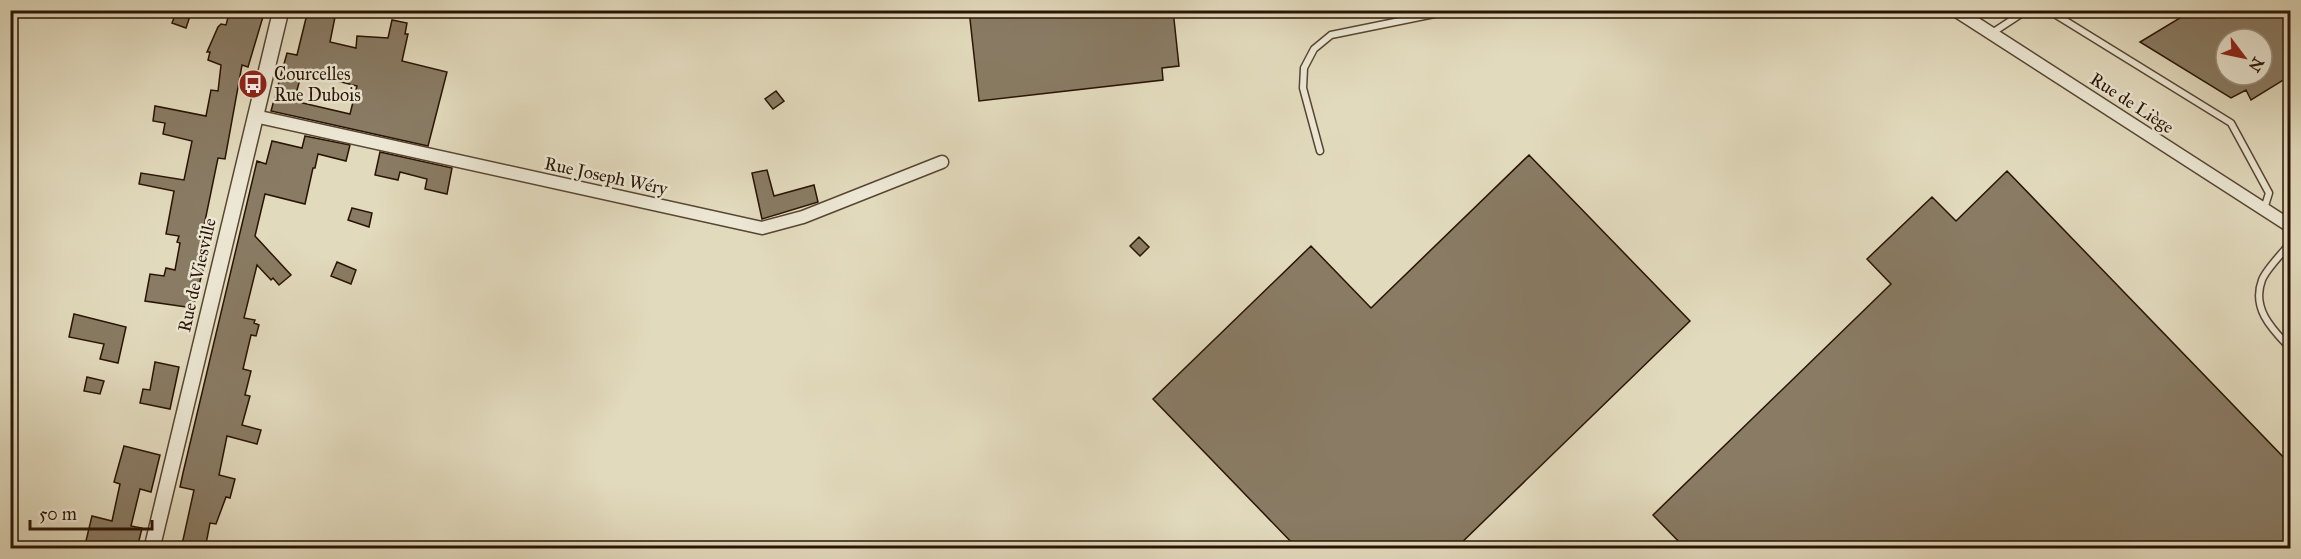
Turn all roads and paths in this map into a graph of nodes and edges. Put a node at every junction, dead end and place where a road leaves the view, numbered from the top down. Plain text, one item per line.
1 (281, 10) edge
2 (1454, 10) edge
3 (1955, 10) edge
4 (2027, 10) edge
5 (2048, 10) edge
6 (1991, 33) junction
7 (255, 116) junction
8 (1320, 151) dead end
9 (942, 162) dead end
10 (2264, 209) junction
11 (2290, 226) edge
12 (2290, 243) edge
13 (2290, 348) edge
14 (152, 549) edge

1 - 7 street, Rue de Viesville
2 - 8 lane
3 - 6 street, Rue de Liège
4 - 6 lane
5 - 10 lane
6 - 10 street, Rue de Liège
7 - 9 street, Rue Joseph Wéry
7 - 14 street, Rue de Viesville
10 - 11 street, Rue de Liège
12 - 13 lane

